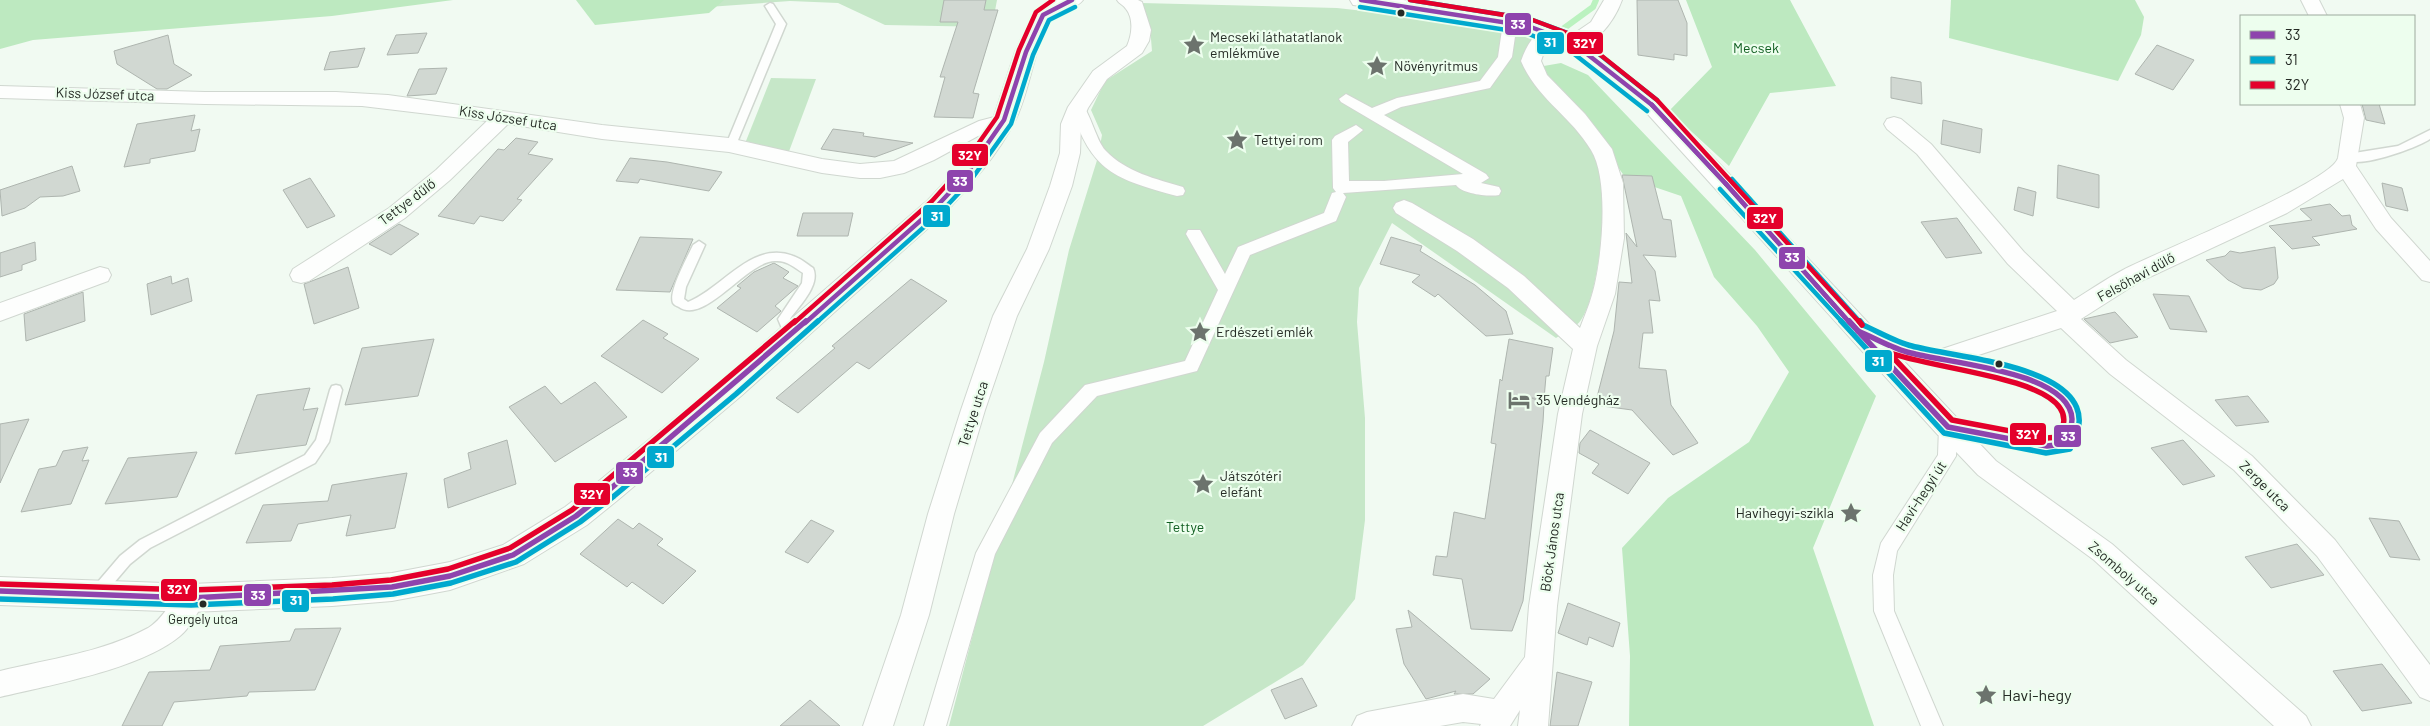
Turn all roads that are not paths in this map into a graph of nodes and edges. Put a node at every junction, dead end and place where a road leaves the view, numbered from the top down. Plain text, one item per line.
1 (1072, 0) edge
2 (1126, 0) edge
3 (1362, 0) edge
4 (1613, 0) edge
5 (2310, 0) edge
6 (770, 6) dead end
7 (2318, 15) edge
8 (1510, 23) junction
9 (1547, 36) junction
10 (1573, 43) junction
11 (0, 92) edge
12 (1346, 98) dead end
13 (2350, 105) edge
14 (1078, 108) junction
15 (1374, 113) junction
16 (503, 117) junction
17 (1002, 122) junction
18 (1894, 124) dead end
19 (1356, 130) dead end
20 (2430, 134) edge
21 (731, 145) junction
22 (2347, 162) junction
23 (1443, 181) junction
24 (1340, 190) junction
25 (1178, 191) dead end
26 (1493, 191) dead end
27 (1404, 208) dead end
28 (1194, 234) dead end
29 (698, 245) dead end
30 (2430, 274) edge
31 (100, 275) dead end
32 (301, 275) dead end
33 (1226, 289) junction
34 (0, 312) edge
35 (2069, 315) junction
36 (1858, 331) junction
37 (790, 335) junction
38 (1585, 346) junction
39 (1939, 359) junction
40 (336, 390) dead end
41 (1948, 427) junction
42 (0, 591) edge
43 (96, 594) junction
44 (191, 598) junction
45 (1540, 659) junction
46 (0, 684) edge
47 (2430, 688) edge
48 (1498, 720) edge
49 (878, 726) edge
50 (935, 726) edge
51 (1366, 726) edge
52 (1534, 726) edge
53 (1932, 726) edge
54 (2296, 726) edge

1 - 17 street
2 - 14 street, Tettye utca
3 - 8 street
4 - 10 street
5 - 7 street
6 - 21 lane
8 - 9 street
8 - 15 street
9 - 10 street
9 - 38 street, Böck János utca
10 - 36 street
11 - 16 street, Kiss József utca
12 - 15 street
13 - 22 street
14 - 25 street
14 - 49 street, Tettye utca
15 - 23 street
16 - 21 street, Kiss József utca
16 - 32 street, Tettye dűlő
17 - 21 street, Kiss József utca
17 - 37 street
18 - 35 street, Zerge utca
19 - 24 street
20 - 22 lane
22 - 30 street
22 - 35 street, Felsőhavi dűlő
23 - 24 street
23 - 26 street
24 - 33 street
27 - 38 street
28 - 33 street
29 - 37 lane
31 - 34 street
33 - 50 street
35 - 39 street, Felsőhavi dűlő
35 - 47 street, Zerge utca
36 - 39 street, Felsőhavi dűlő
36 - 41 street
37 - 44 street
38 - 45 street, Böck János utca
39 - 41 lane
40 - 43 lane
41 - 53 street, Havi-hegyi út
41 - 54 street, Zsomboly utca
42 - 43 street
43 - 44 street
44 - 46 street
45 - 48 street
45 - 52 street, Böck János utca
48 - 51 street

